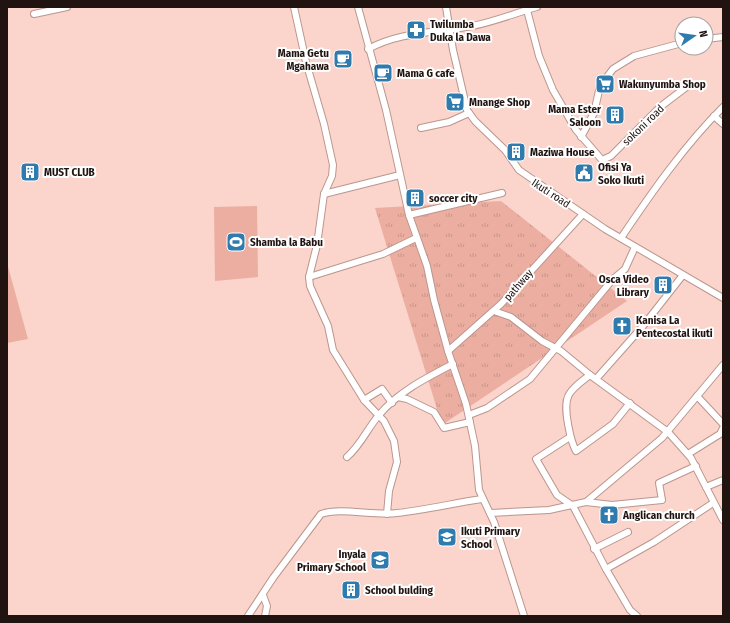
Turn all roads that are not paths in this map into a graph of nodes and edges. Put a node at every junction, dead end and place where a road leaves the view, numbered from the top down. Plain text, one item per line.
1 (67, 7) edge
2 (294, 7) edge
3 (358, 7) edge
4 (446, 7) edge
5 (537, 7) edge
6 (527, 10) junction
7 (34, 14) dead end
8 (449, 30) junction
9 (674, 45) edge
10 (368, 49) junction
11 (689, 85) dead end
12 (723, 106) edge
13 (469, 113) junction
14 (714, 116) junction
15 (723, 124) edge
16 (421, 128) dead end
17 (581, 137) junction
18 (400, 175) junction
19 (502, 193) dead end
20 (324, 194) junction
21 (583, 214) junction
22 (409, 215) junction
23 (416, 238) junction
24 (621, 238) junction
25 (635, 247) junction
26 (683, 275) junction
27 (309, 277) junction
28 (723, 298) edge
29 (494, 311) junction
30 (554, 348) junction
31 (448, 351) junction
32 (453, 364) junction
33 (723, 365) edge
34 (590, 375) junction
35 (596, 379) junction
36 (696, 396) junction
37 (398, 397) junction
38 (364, 400) junction
39 (392, 403) junction
40 (630, 403) junction
41 (379, 415) junction
42 (469, 419) junction
43 (723, 424) edge
44 (723, 428) edge
45 (668, 432) junction
46 (570, 437) junction
47 (688, 454) junction
48 (347, 457) dead end
49 (696, 466) junction
50 (723, 480) edge
51 (706, 487) junction
52 (482, 499) junction
53 (586, 502) junction
54 (713, 503) junction
55 (573, 506) junction
56 (490, 513) junction
57 (387, 514) junction
58 (723, 520) edge
59 (628, 532) dead end
60 (594, 549) junction
61 (606, 569) junction
62 (263, 594) junction
63 (522, 615) edge
64 (248, 616) edge
65 (265, 616) edge
66 (637, 616) edge

1 - 7 street
2 - 20 street
3 - 10 street
4 - 8 street, Ikuti road
5 - 6 street
6 - 8 street
6 - 17 street, sokoni road
8 - 10 street
8 - 13 street, Ikuti road
9 - 17 street
10 - 18 street
11 - 17 street, sokoni road
12 - 14 street
13 - 16 street
13 - 21 street, Ikuti road
14 - 15 street
14 - 24 street
18 - 20 street
18 - 22 street
19 - 22 street
20 - 27 street
21 - 24 street, Ikuti road
21 - 29 street, pathway
22 - 23 street
23 - 27 street
23 - 31 street
24 - 25 street, Ikuti road
25 - 26 street, Ikuti road
25 - 30 street
26 - 28 street, Ikuti road
26 - 35 street
27 - 38 street
29 - 30 street
29 - 31 street, pathway
30 - 34 street
30 - 42 street
31 - 32 street
32 - 37 street
32 - 42 street
33 - 36 street
34 - 35 street
34 - 46 street
35 - 40 street
36 - 43 street
36 - 45 street
37 - 39 street
37 - 42 street
38 - 39 street
38 - 41 street
39 - 41 street
40 - 45 street
40 - 46 street
41 - 48 street
41 - 57 street
42 - 52 street
44 - 47 street
45 - 47 street
45 - 53 street
46 - 55 street
47 - 49 street
49 - 51 street
49 - 53 street
50 - 51 street
51 - 54 street
52 - 56 street
52 - 57 street
53 - 55 street
54 - 58 street
54 - 61 street
55 - 56 street
55 - 60 street
56 - 63 street
57 - 62 street
59 - 60 street
60 - 61 street
61 - 66 street
62 - 64 street
62 - 65 street

